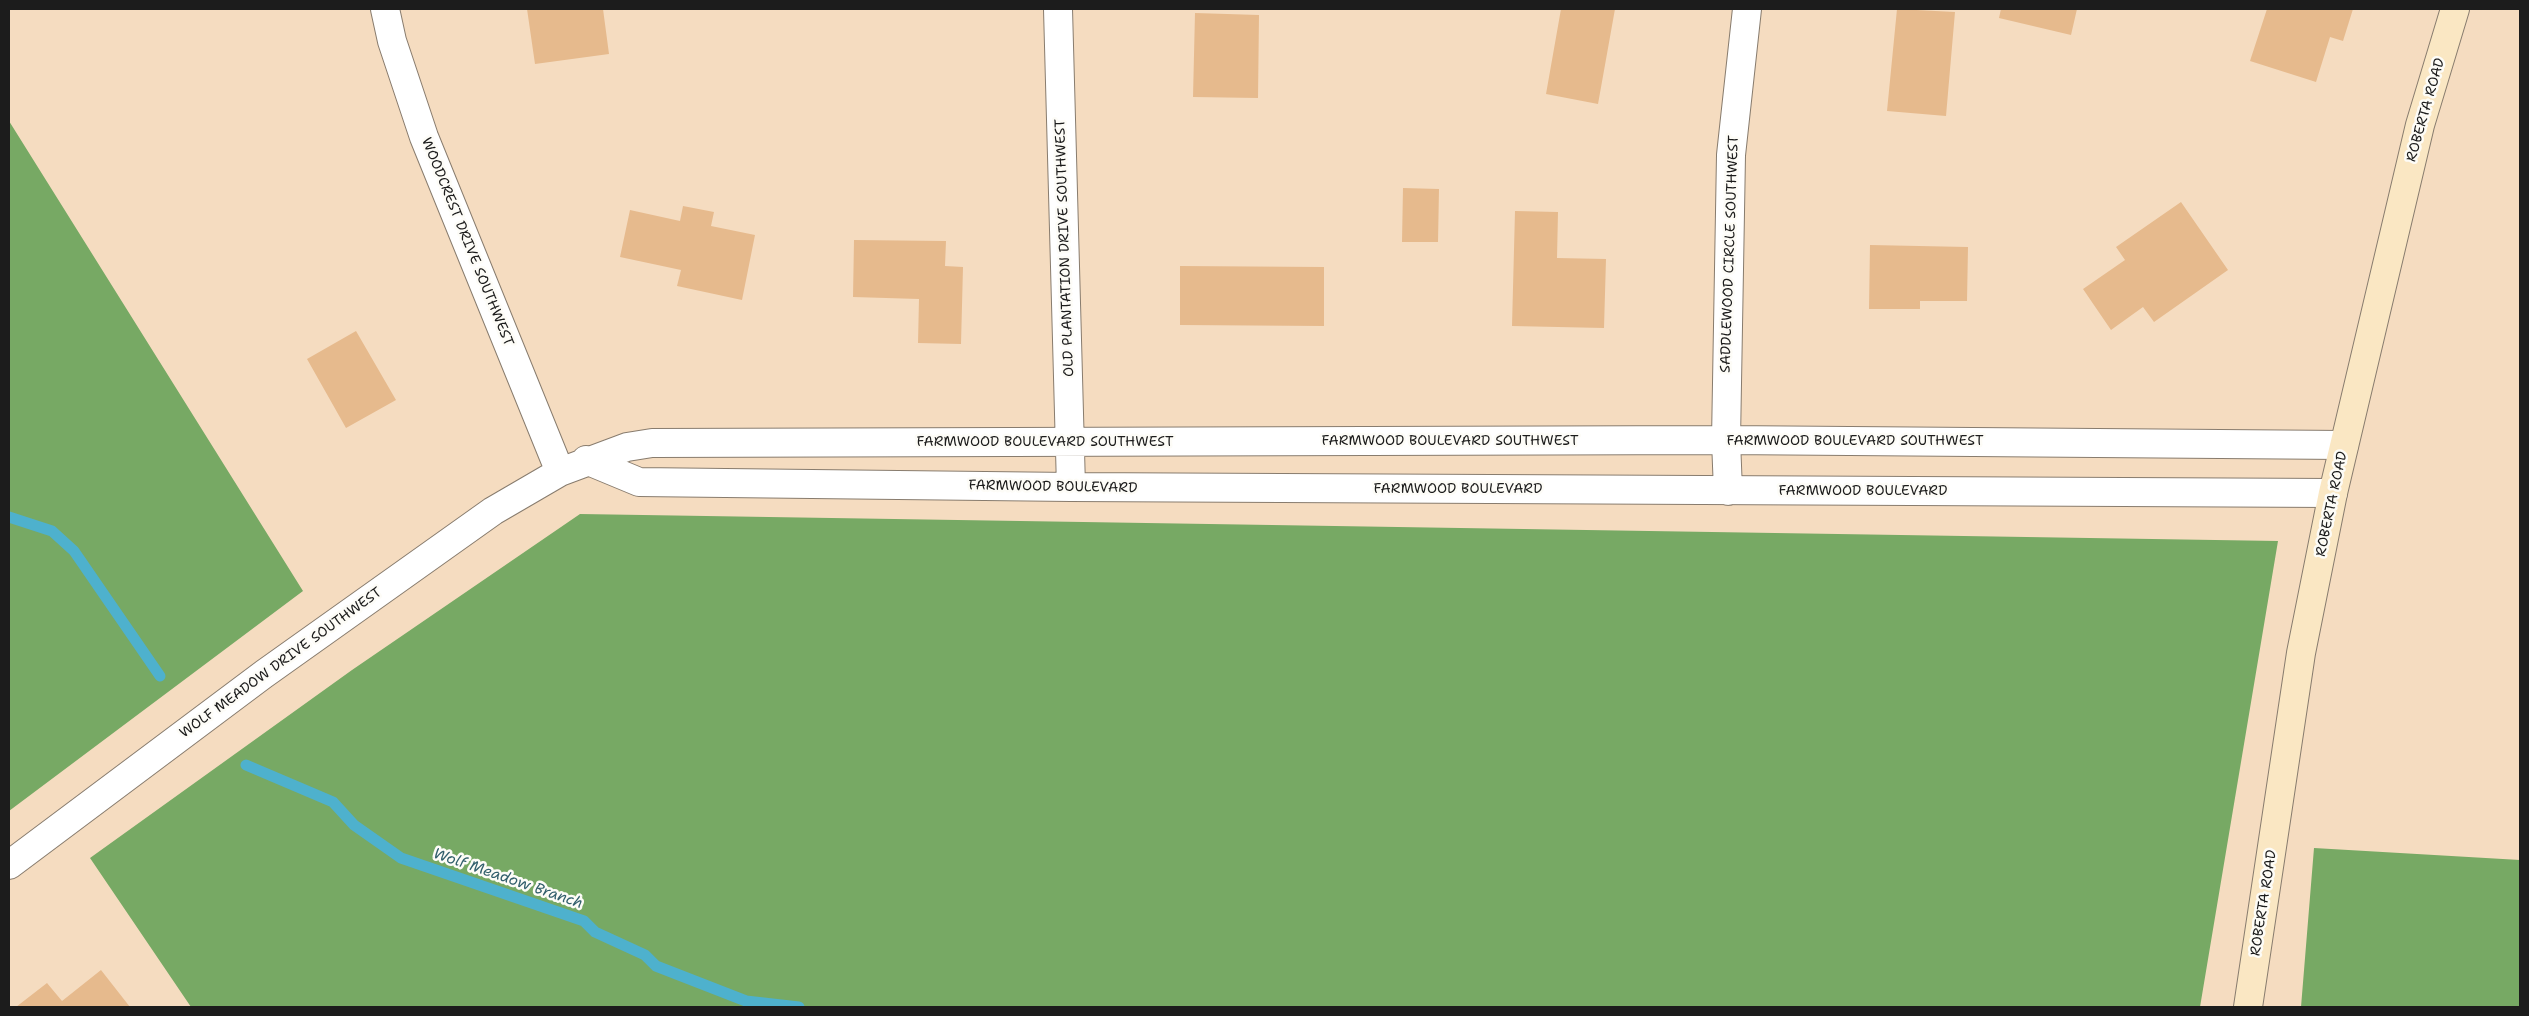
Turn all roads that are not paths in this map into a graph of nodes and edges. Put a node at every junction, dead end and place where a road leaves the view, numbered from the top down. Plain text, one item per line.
1 (385, 9) edge
2 (1058, 9) edge
3 (1747, 9) edge
4 (2455, 9) edge
5 (1726, 440) junction
6 (1071, 442) junction
7 (2344, 445) junction
8 (586, 460) junction
9 (560, 472) junction
10 (1071, 487) junction
11 (1728, 491) junction
12 (2333, 493) junction
13 (9, 865) edge
14 (2248, 1007) edge

1 - 9 street, WOODCREST DRIVE SOUTHWEST
2 - 6 street, OLD PLANTATION DRIVE SOUTHWEST
3 - 5 street, SADDLEWOOD CIRCLE SOUTHWEST
4 - 7 street, ROBERTA ROAD
5 - 6 street, FARMWOOD BOULEVARD SOUTHWEST
5 - 7 street, FARMWOOD BOULEVARD SOUTHWEST
5 - 11 street, SADDLEWOOD CIRCLE SOUTHWEST
6 - 8 street, FARMWOOD BOULEVARD SOUTHWEST
6 - 10 street, OLD PLANTATION DRIVE SOUTHWEST
7 - 12 street, ROBERTA ROAD
8 - 9 street, FARMWOOD BOULEVARD SOUTHWEST
8 - 10 street, FARMWOOD BOULEVARD
9 - 13 street, WOLF MEADOW DRIVE SOUTHWEST
10 - 11 street, FARMWOOD BOULEVARD
11 - 12 street, FARMWOOD BOULEVARD
12 - 14 street, ROBERTA ROAD

